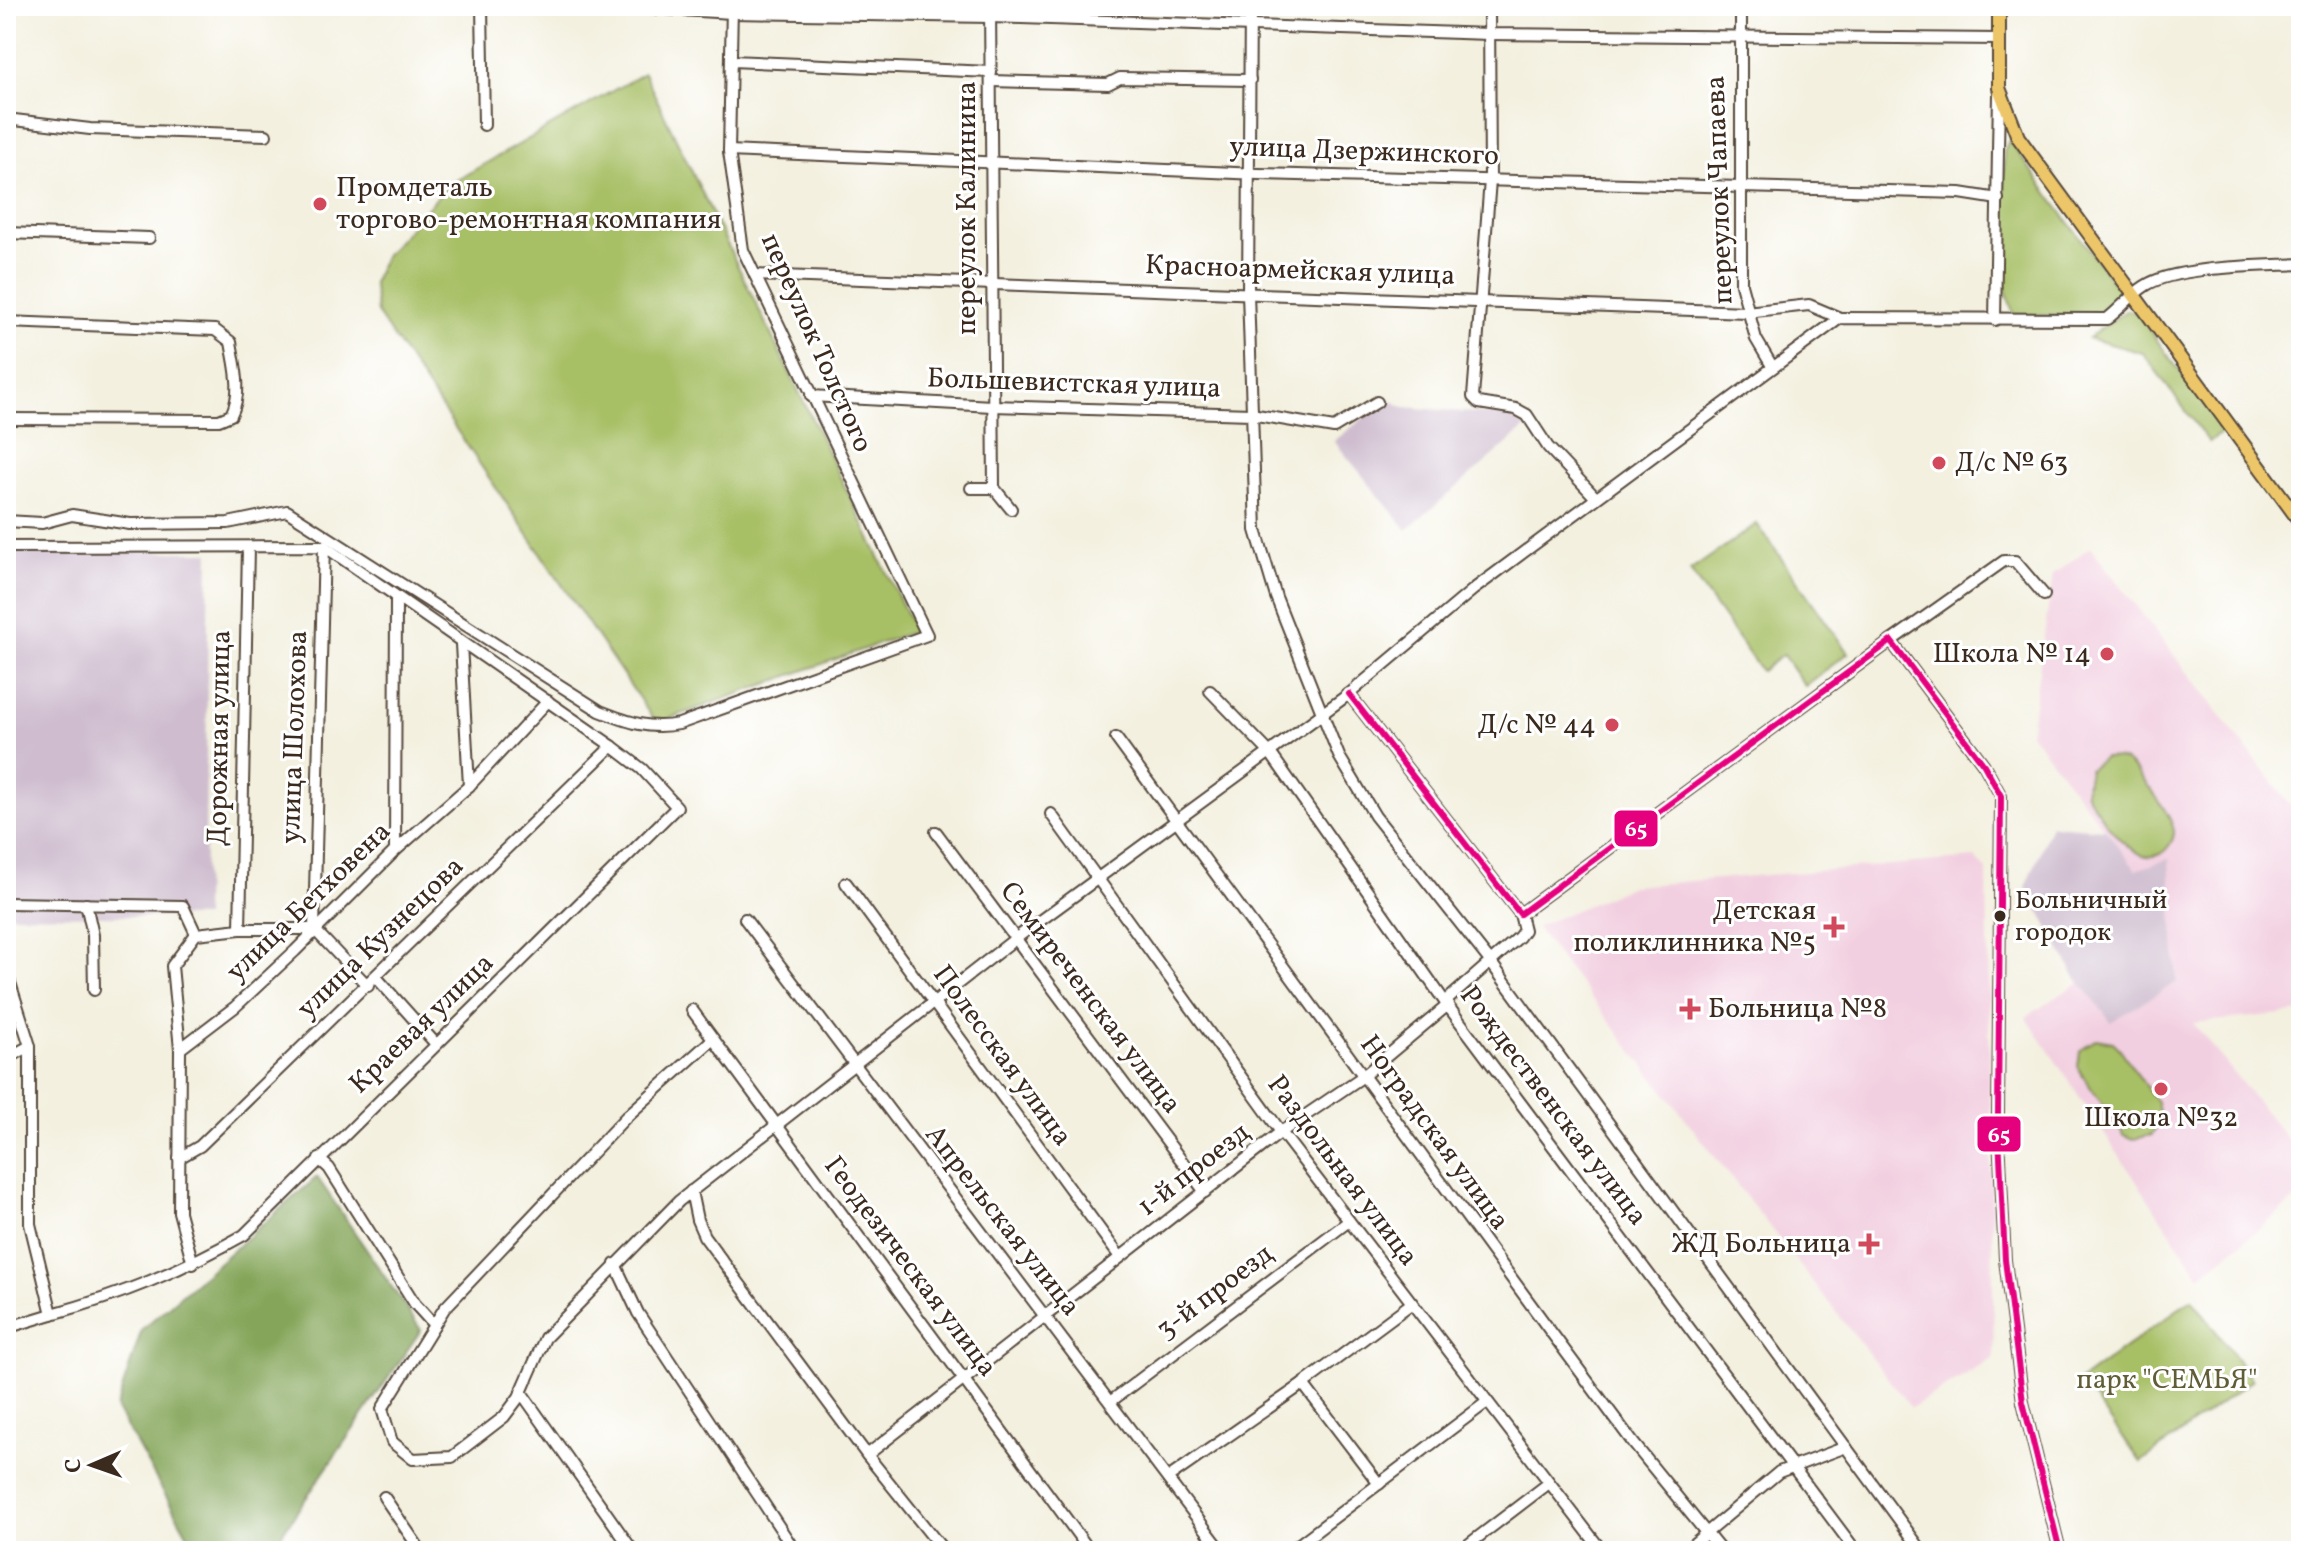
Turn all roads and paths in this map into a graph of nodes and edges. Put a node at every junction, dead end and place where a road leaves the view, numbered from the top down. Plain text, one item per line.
1 (482, 6) edge
2 (614, 6) edge
3 (1250, 6) edge
4 (1489, 6) edge
5 (1741, 6) edge
6 (1999, 6) edge
7 (732, 10) edge
8 (990, 11) edge
9 (1250, 27) junction
10 (1489, 34) junction
11 (1740, 34) junction
12 (1999, 39) junction
13 (731, 61) junction
14 (991, 77) junction
15 (1250, 80) junction
16 (1999, 88) junction
17 (6, 119) edge
18 (484, 125) dead end
19 (266, 135) dead end
20 (729, 151) junction
21 (991, 160) junction
22 (1249, 173) junction
23 (1490, 180) junction
24 (1741, 188) junction
25 (1998, 199) junction
26 (6, 233) edge
27 (149, 238) dead end
28 (2301, 264) edge
29 (755, 275) junction
30 (991, 282) junction
31 (1248, 293) junction
32 (2134, 298) junction
33 (1481, 302) junction
34 (1746, 312) junction
35 (1840, 318) junction
36 (1995, 320) junction
37 (6, 322) edge
38 (1772, 366) junction
39 (811, 396) junction
40 (1377, 402) dead end
41 (992, 406) junction
42 (1251, 414) junction
43 (6, 419) edge
44 (971, 488) dead end
45 (994, 488) junction
46 (1596, 498) junction
47 (1011, 509) dead end
48 (6, 521) edge
49 (2301, 523) edge
50 (324, 546) junction
51 (6, 547) edge
52 (248, 548) junction
53 (2044, 595) dead end
54 (396, 599) junction
55 (1891, 641) junction
56 (461, 644) junction
57 (1210, 691) dead end
58 (1349, 694) junction
59 (548, 701) junction
60 (1321, 712) junction
61 (1116, 738) dead end
62 (612, 746) junction
63 (1271, 754) junction
64 (469, 786) junction
65 (1051, 814) dead end
66 (1176, 822) junction
67 (936, 832) dead end
68 (395, 851) junction
69 (1098, 878) junction
70 (846, 883) dead end
71 (6, 903) edge
72 (86, 904) junction
73 (1520, 914) junction
74 (745, 919) dead end
75 (240, 929) junction
76 (314, 929) junction
77 (196, 934) junction
78 (1015, 939) junction
79 (1489, 960) junction
80 (6, 970) edge
81 (376, 977) junction
82 (368, 986) junction
83 (94, 990) dead end
84 (933, 1002) junction
85 (1447, 1003) junction
86 (692, 1010) dead end
87 (713, 1039) junction
88 (435, 1043) junction
89 (30, 1046) junction
90 (180, 1049) junction
91 (6, 1059) edge
92 (852, 1065) junction
93 (1362, 1077) junction
94 (775, 1125) junction
95 (1281, 1132) junction
96 (179, 1158) junction
97 (319, 1159) junction
98 (691, 1191) junction
99 (1205, 1192) junction
100 (1349, 1221) junction
101 (1120, 1257) junction
102 (193, 1264) junction
103 (615, 1264) junction
104 (1412, 1303) junction
105 (52, 1314) junction
106 (1046, 1317) junction
107 (434, 1325) junction
108 (6, 1328) edge
109 (964, 1380) junction
110 (1303, 1384) junction
111 (521, 1392) junction
112 (1110, 1402) junction
113 (1487, 1402) junction
114 (1846, 1447) junction
115 (867, 1455) junction
116 (1791, 1465) junction
117 (1168, 1478) junction
118 (1549, 1483) junction
119 (1379, 1484) junction
120 (384, 1497) dead end
121 (1707, 1532) junction
122 (421, 1551) edge
123 (633, 1551) edge
124 (795, 1551) edge
125 (944, 1551) edge
126 (1090, 1551) edge
127 (1222, 1551) edge
128 (1290, 1551) edge
129 (1460, 1551) edge
130 (1602, 1551) edge
131 (1685, 1551) edge
132 (1721, 1551) edge
133 (1856, 1551) edge
134 (1922, 1551) edge
135 (2060, 1551) edge

1 - 18 street
2 - 7 street
3 - 9 street
4 - 10 street
5 - 11 street, переулок Чапаева
6 - 12 main road
7 - 8 street
7 - 13 street, переулок Толстого
8 - 9 street
8 - 14 street, переулок Калинина
9 - 10 street
9 - 15 street
10 - 11 street
10 - 23 street
11 - 12 street
11 - 24 street, переулок Чапаева
12 - 16 main road
13 - 14 street
13 - 20 street, переулок Толстого
14 - 15 street
14 - 21 street, переулок Калинина
15 - 22 street
16 - 25 street
16 - 32 main road
17 - 19 street
20 - 21 street, улица Дзержинского
20 - 29 street, переулок Толстого
21 - 22 street, улица Дзержинского
21 - 30 street, переулок Калинина
22 - 23 street, улица Дзержинского
22 - 31 street
23 - 24 street, улица Дзержинского
23 - 33 street
24 - 25 street, улица Дзержинского
24 - 34 street, переулок Чапаева
25 - 36 street
26 - 27 street
28 - 32 street, Красноармейская улица
29 - 30 street, Красноармейская улица
29 - 39 street, переулок Толстого
30 - 31 street, Красноармейская улица
30 - 41 street, переулок Калинина
31 - 33 street, Красноармейская улица
31 - 42 street
32 - 36 street, Красноармейская улица
32 - 49 main road
33 - 34 street, Красноармейская улица
33 - 46 street
34 - 35 street, Красноармейская улица
34 - 38 street, переулок Чапаева
35 - 36 street, Красноармейская улица
35 - 38 street
37 - 43 street
38 - 46 street
39 - 41 street, Большевистская улица
39 - 48 street, переулок Толстого
40 - 42 street, Большевистская улица
41 - 42 street, Большевистская улица
41 - 45 street, переулок Калинина
42 - 60 street
44 - 45 street
45 - 47 street
46 - 58 street
50 - 52 street
50 - 54 street
50 - 76 street, улица Шолохова
51 - 52 street
52 - 75 street, Дорожная улица
53 - 55 street
54 - 56 street
54 - 68 street
55 - 73 street
55 - 135 street
56 - 59 street
56 - 64 street
57 - 63 street, Рождественская улица
58 - 60 street
58 - 73 street
59 - 62 street
59 - 64 street, улица Бетховена
60 - 63 street
60 - 79 street
61 - 66 street, Ноградская улица
62 - 81 street, улица Кузнецова
62 - 88 street, Краевая улица
63 - 66 street
63 - 85 street, Рождественская улица
64 - 68 street, улица Бетховена
65 - 69 street, Раздольная улица
66 - 69 street
66 - 93 street, Ноградская улица
67 - 78 street, Семиреченская улица
68 - 76 street, улица Бетховена
69 - 78 street
69 - 95 street, Раздольная улица
70 - 84 street, Полесская улица
71 - 72 street
72 - 77 street
72 - 83 street
73 - 79 street, 1-й проезд
74 - 92 street, Апрельская улица
75 - 76 street
75 - 77 street
76 - 82 street
76 - 90 street, улица Бетховена
77 - 90 street
78 - 84 street
78 - 99 street, Семиреченская улица
79 - 85 street, 1-й проезд
79 - 114 street
80 - 89 street
81 - 82 street, улица Кузнецова
81 - 88 street
82 - 96 street, улица Кузнецова
84 - 92 street
84 - 101 street, Полесская улица
85 - 93 street, 1-й проезд
85 - 116 street, Рождественская улица
86 - 87 street, Геодезическая улица
87 - 94 street, Геодезическая улица
87 - 107 street
88 - 97 street, Краевая улица
89 - 91 street
89 - 105 street
90 - 96 street
92 - 94 street
92 - 106 street, Апрельская улица
93 - 95 street, 1-й проезд
93 - 121 street, Ноградская улица
94 - 98 street
94 - 109 street, Геодезическая улица
95 - 99 street, 1-й проезд
95 - 100 street, Раздольная улица
96 - 102 street
97 - 102 street, Краевая улица
97 - 107 street
98 - 103 street
98 - 115 street
99 - 101 street, 1-й проезд
100 - 104 street, Раздольная улица
100 - 112 street, 3-й проезд
101 - 106 street, 1-й проезд
102 - 105 street, Краевая улица
103 - 111 street
103 - 124 street
104 - 110 street
104 - 113 street, Раздольная улица
105 - 108 street, Краевая улица
106 - 109 street, 1-й проезд
106 - 112 street, Апрельская улица
107 - 111 street
109 - 115 street, 1-й проезд
109 - 126 street, Геодезическая улица
110 - 117 street
110 - 119 street
111 - 123 street
112 - 117 street, Апрельская улица
113 - 118 street, Раздольная улица
113 - 119 street
114 - 116 street
114 - 134 street
115 - 125 street
116 - 121 street
116 - 133 street, Рождественская улица
117 - 127 street, Апрельская улица
118 - 129 street
118 - 130 street, Раздольная улица
119 - 128 street
120 - 122 street
121 - 131 street
121 - 132 street, Ноградская улица

